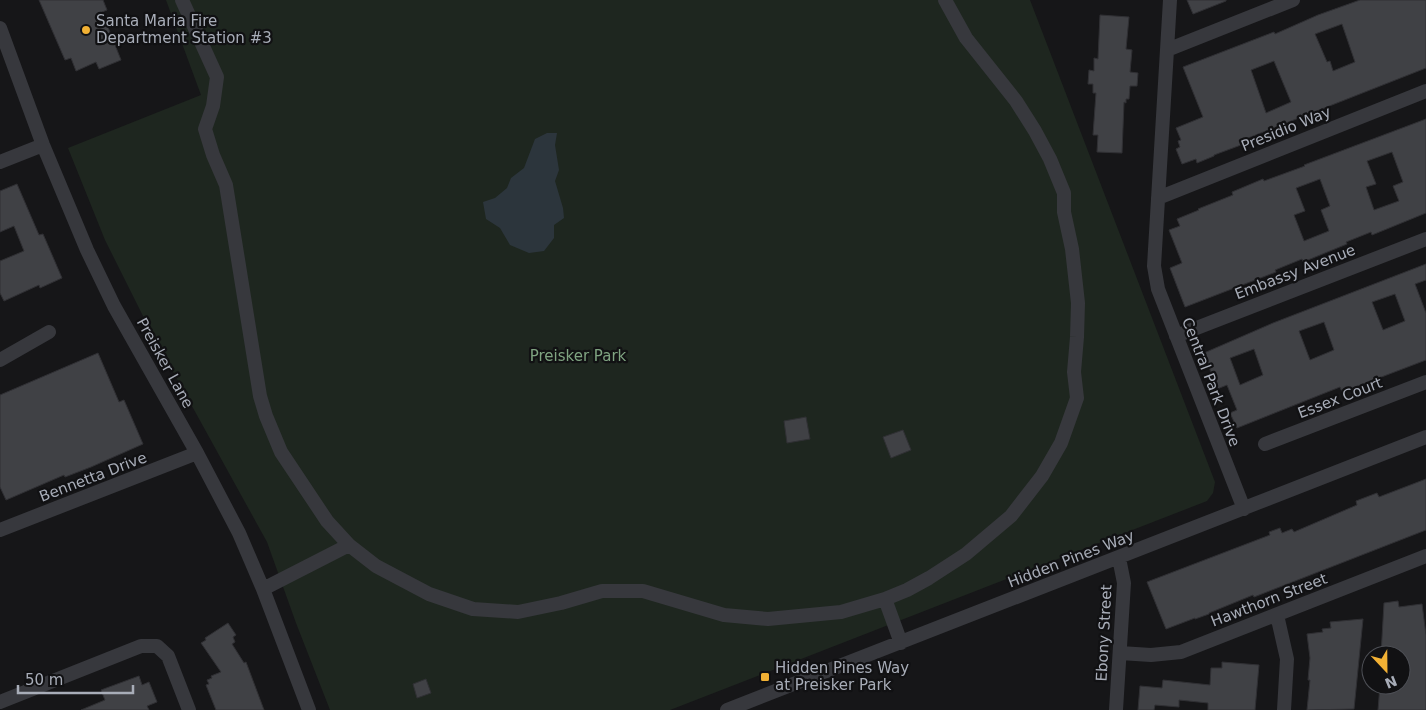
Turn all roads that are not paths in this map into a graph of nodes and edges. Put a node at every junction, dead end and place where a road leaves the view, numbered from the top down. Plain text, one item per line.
1 (182, 0) edge
2 (945, 0) edge
3 (1170, 0) edge
4 (1293, 0) edge
5 (0, 28) edge
6 (1167, 50) junction
7 (1426, 92) edge
8 (43, 145) junction
9 (0, 162) edge
10 (1158, 198) junction
11 (1426, 239) edge
12 (49, 332) dead end
13 (1176, 336) junction
14 (0, 360) edge
15 (1426, 382) edge
16 (1426, 437) edge
17 (1265, 444) dead end
18 (197, 453) junction
19 (1244, 509) junction
20 (0, 530) edge
21 (349, 545) junction
22 (1426, 556) edge
23 (1118, 558) junction
24 (263, 589) junction
25 (885, 599) junction
26 (1277, 615) junction
27 (901, 643) junction
28 (1120, 653) junction
29 (0, 702) edge
30 (189, 710) edge
31 (309, 710) edge
32 (727, 710) edge
33 (1116, 710) edge
34 (1284, 710) edge

1 - 21 street
2 - 25 street
3 - 6 street, Central Park Drive
4 - 6 street
5 - 8 street, Preisker Lane
6 - 10 street, Central Park Drive
7 - 10 street, Presidio Way
8 - 9 street
8 - 18 street, Preisker Lane
10 - 13 street, Central Park Drive
11 - 13 street, Embassy Avenue
12 - 14 street
13 - 19 street, Central Park Drive
15 - 17 street, Essex Court
16 - 19 street, Hidden Pines Way
18 - 20 street, Bennetta Drive
18 - 24 street, Preisker Lane
19 - 23 street, Hidden Pines Way
21 - 24 street
21 - 25 street
22 - 26 street, Hawthorn Street
23 - 27 street, Hidden Pines Way
23 - 28 street, Ebony Street
24 - 31 street, Preisker Lane
25 - 27 street
26 - 28 street, Hawthorn Street
26 - 34 street
27 - 32 street, Hidden Pines Way
28 - 33 street, Ebony Street
29 - 30 street

